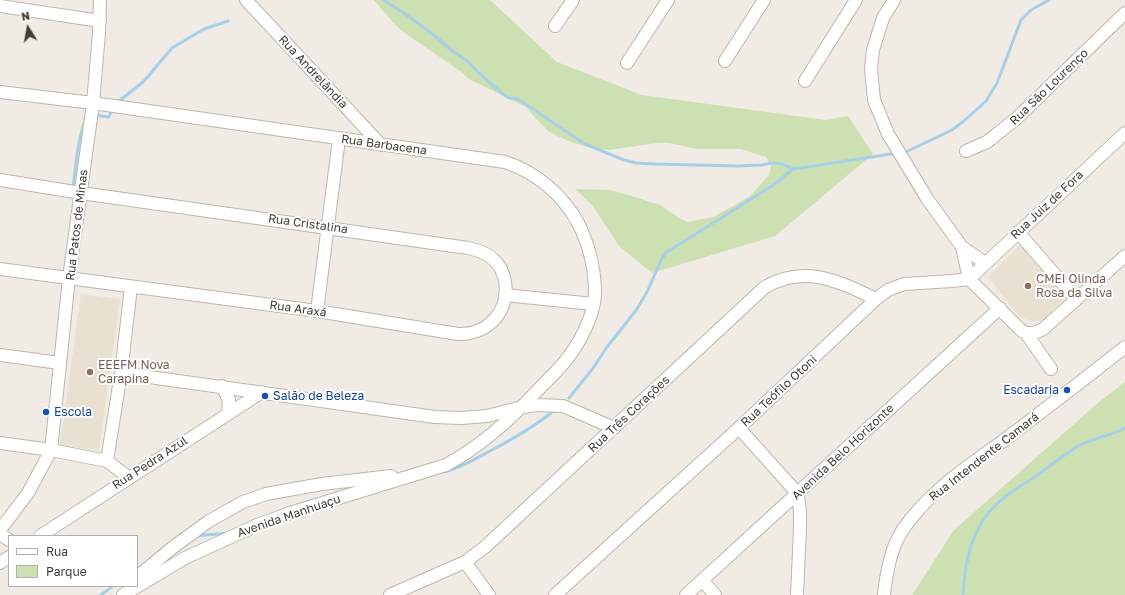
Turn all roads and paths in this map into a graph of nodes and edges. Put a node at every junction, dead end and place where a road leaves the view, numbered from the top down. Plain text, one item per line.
1 (100, 0) edge
2 (246, 0) edge
3 (573, 0) edge
4 (668, 0) edge
5 (764, 0) edge
6 (856, 0) edge
7 (894, 0) edge
8 (0, 6) edge
9 (1125, 13) edge
10 (100, 21) junction
11 (555, 26) dead end
12 (725, 61) dead end
13 (627, 63) dead end
14 (805, 81) dead end
15 (0, 92) edge
16 (93, 103) junction
17 (1125, 133) edge
18 (339, 139) junction
19 (381, 145) junction
20 (966, 151) dead end
21 (0, 180) edge
22 (81, 193) junction
23 (327, 227) junction
24 (1018, 232) junction
25 (962, 247) junction
26 (1125, 256) edge
27 (985, 263) junction
28 (0, 269) edge
29 (69, 278) junction
30 (969, 279) junction
31 (131, 287) junction
32 (984, 293) junction
33 (505, 295) junction
34 (594, 299) junction
35 (876, 299) junction
36 (1076, 299) junction
37 (1000, 308) junction
38 (317, 312) junction
39 (1023, 330) junction
40 (1125, 347) edge
41 (0, 355) edge
42 (60, 363) junction
43 (1051, 369) dead end
44 (121, 372) junction
45 (222, 386) junction
46 (262, 392) junction
47 (522, 407) junction
48 (228, 414) junction
49 (614, 428) junction
50 (739, 428) junction
51 (0, 444) edge
52 (51, 450) junction
53 (107, 461) junction
54 (418, 473) junction
55 (128, 477) junction
56 (798, 494) junction
57 (0, 530) edge
58 (41, 535) edge
59 (466, 562) junction
60 (138, 576) edge
61 (702, 580) junction
62 (138, 586) edge
63 (127, 587) edge
64 (137, 587) edge
65 (119, 595) edge
66 (124, 595) edge
67 (390, 595) edge
68 (489, 595) edge
69 (554, 595) edge
70 (686, 595) edge
71 (715, 595) edge
72 (797, 595) edge
73 (884, 595) edge

1 - 10 street, Rua Patos de Minas
2 - 19 street, Rua Andrelândia
3 - 11 street
4 - 13 street
5 - 12 street
6 - 14 street
7 - 25 street
8 - 10 street
9 - 20 street, Rua São Lourenço
10 - 16 street, Rua Patos de Minas
15 - 16 street, Rua Barbacena
16 - 18 street, Rua Barbacena
16 - 22 street, Rua Patos de Minas
17 - 24 street, Rua Juiz de Fora
18 - 19 street, Rua Barbacena
18 - 23 street
19 - 34 street, Rua Barbacena
21 - 22 street, Rua Cristalina
22 - 23 street, Rua Cristalina
22 - 29 street, Rua Patos de Minas
23 - 33 street, Rua Cristalina
23 - 38 street
24 - 27 street, Rua Juiz de Fora
24 - 36 street
25 - 27 street
25 - 30 street
26 - 36 street
27 - 30 street, Rua Juiz de Fora
27 - 32 street
28 - 29 street, Rua Araxá
29 - 31 street, Rua Araxá
29 - 42 street, Rua Patos de Minas
30 - 32 street
30 - 35 street, Rua Teófilo Otoni
31 - 38 street, Rua Araxá
31 - 44 street
32 - 37 street
33 - 34 street
33 - 38 street, Rua Araxá
34 - 47 street, Avenida Manhuaçu
35 - 49 street, Rua Três Corações
35 - 50 street, Rua Teófilo Otoni
36 - 39 street
37 - 39 street
37 - 56 street, Avenida Belo Horizonte
39 - 43 street
40 - 73 street, Rua Intendente Camará
41 - 42 street
42 - 52 street, Rua Patos de Minas
44 - 45 street
44 - 53 street
45 - 46 street
45 - 48 street
46 - 47 street
46 - 48 street, Rua Pedra Azul
47 - 49 street
47 - 54 street, Avenida Manhuaçu
48 - 55 street, Rua Pedra Azul
49 - 59 street, Rua Três Corações
50 - 56 street
50 - 69 street, Rua Teófilo Otoni
51 - 52 street
52 - 53 street
52 - 57 street
53 - 55 street
54 - 60 street, Avenida Manhuaçu
54 - 62 street, Avenida Manhuaçu
55 - 58 street, Rua Pedra Azul
56 - 61 street, Avenida Belo Horizonte
56 - 72 street
59 - 67 street, Rua Três Corações
59 - 68 street
61 - 70 street, Avenida Belo Horizonte
61 - 71 street
63 - 65 street
64 - 66 street, Avenida Manhuaçu

